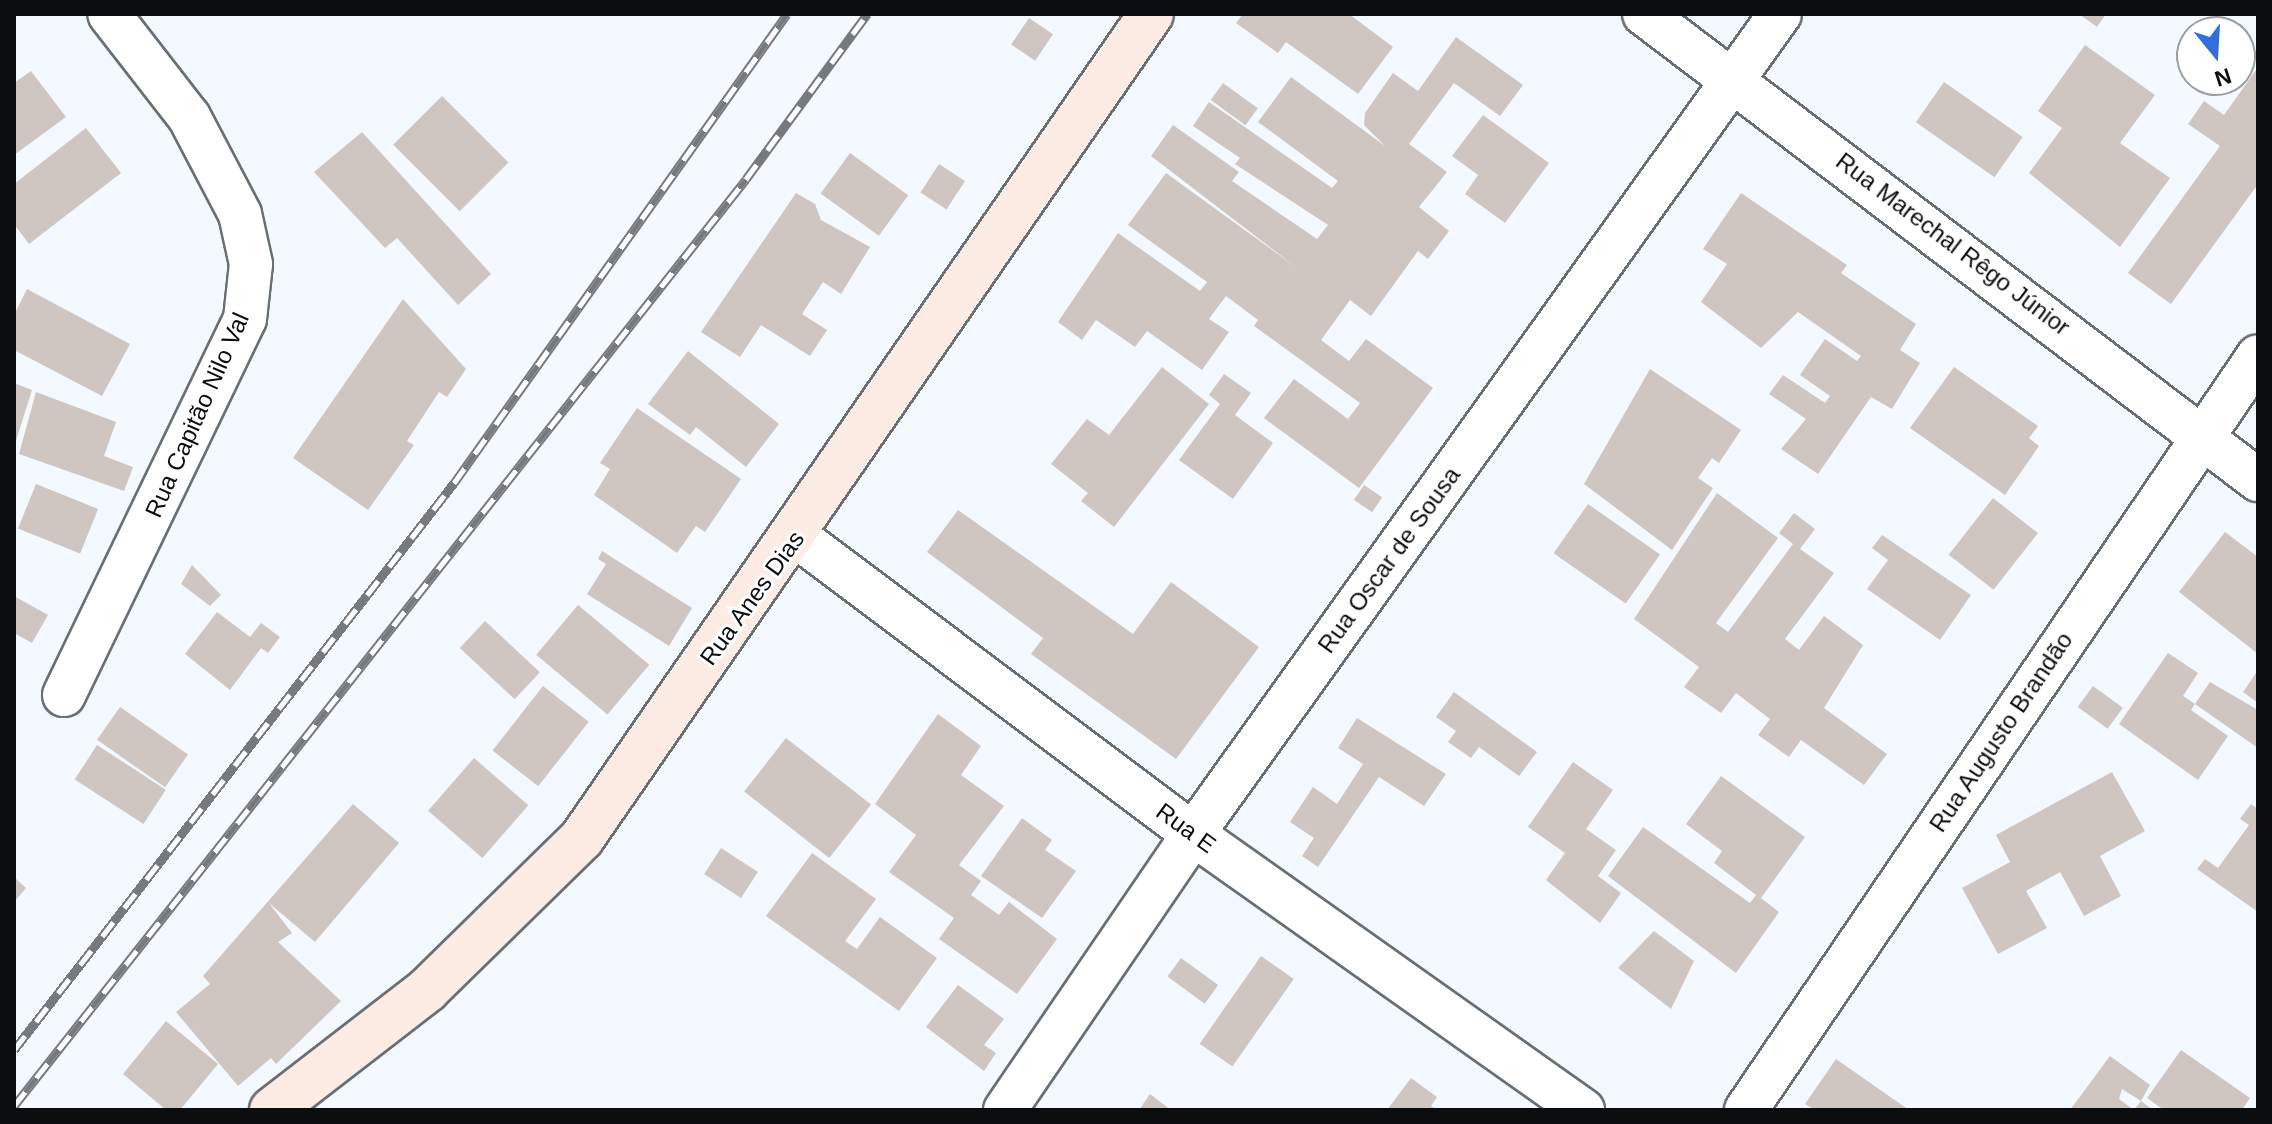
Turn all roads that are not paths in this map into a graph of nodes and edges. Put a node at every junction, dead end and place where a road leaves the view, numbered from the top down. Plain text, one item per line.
1 (109, 14) edge
2 (1151, 14) edge
3 (1644, 14) edge
4 (1780, 14) edge
5 (1734, 78) junction
6 (2258, 356) edge
7 (2204, 435) junction
8 (2258, 480) edge
9 (796, 536) junction
10 (64, 695) dead end
11 (1193, 834) junction
12 (272, 1110) edge
13 (1005, 1110) edge
14 (1583, 1110) edge
15 (1746, 1110) edge

1 - 10 street, Rua Capitão Nilo Val
2 - 9 street, Rua Anes Dias
3 - 5 street, Rua Marechal Rêgo Júnior
4 - 5 street, Rua Oscar de Sousa
5 - 7 street, Rua Marechal Rêgo Júnior
5 - 11 street, Rua Oscar de Sousa
6 - 7 street, Rua Augusto Brandão
7 - 8 street, Rua Marechal Rêgo Júnior
7 - 15 street, Rua Augusto Brandão
9 - 11 street, Rua E
9 - 12 street, Rua Anes Dias
11 - 13 street, Rua Oscar de Sousa
11 - 14 street, Rua E

